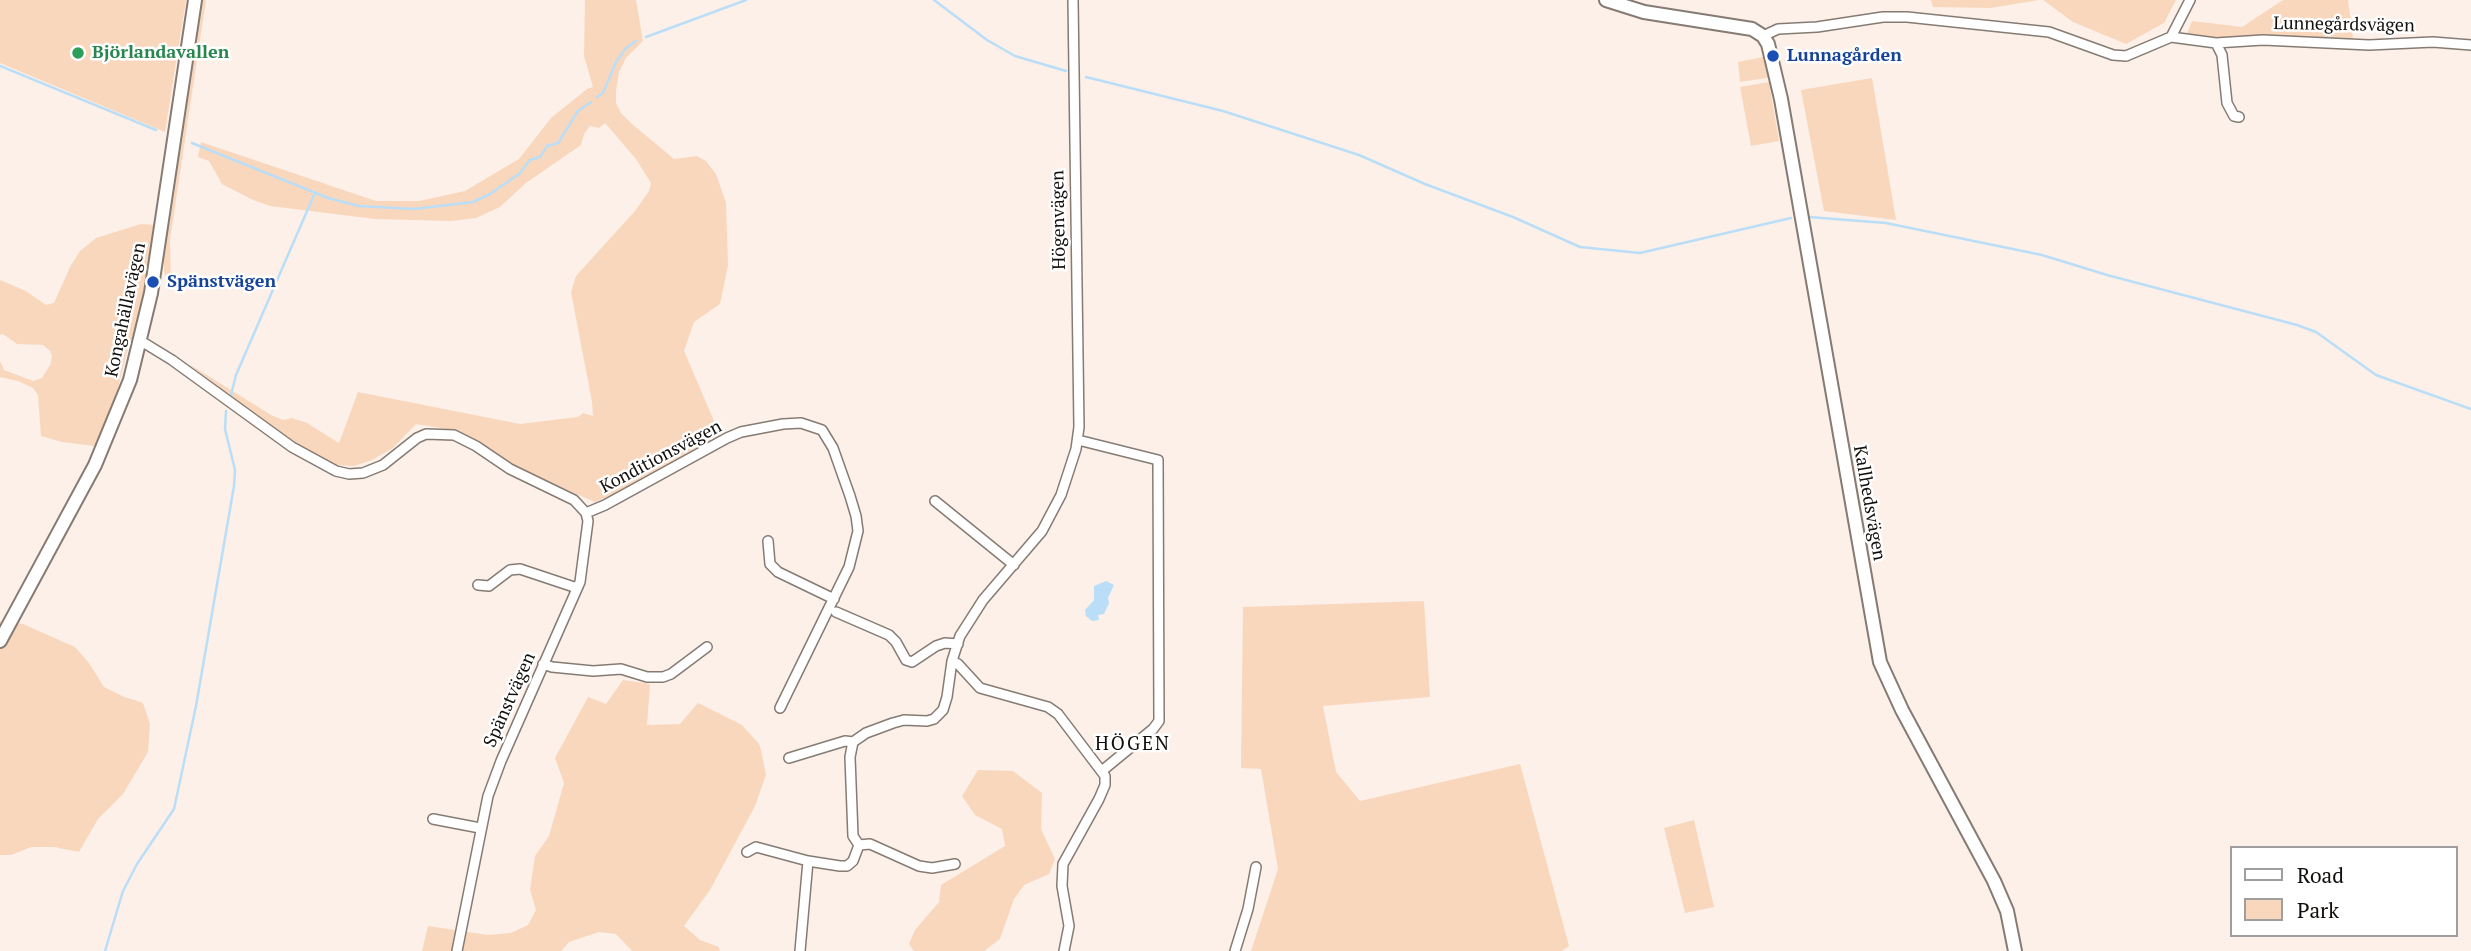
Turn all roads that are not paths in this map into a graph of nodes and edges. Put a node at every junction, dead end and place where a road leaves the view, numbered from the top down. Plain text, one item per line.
1 (195, 0) edge
2 (1073, 0) edge
3 (1606, 0) edge
4 (2190, 0) edge
5 (1763, 36) junction
6 (2171, 37) junction
7 (2216, 43) junction
8 (2471, 46) edge
9 (2239, 117) dead end
10 (141, 341) junction
11 (1078, 440) junction
12 (935, 501) dead end
13 (586, 513) junction
14 (768, 541) dead end
15 (1014, 565) junction
16 (478, 585) dead end
17 (577, 588) junction
18 (834, 598) junction
19 (836, 612) dead end
20 (0, 641) edge
21 (958, 644) junction
22 (708, 647) dead end
23 (952, 661) junction
24 (543, 664) junction
25 (780, 708) dead end
26 (853, 742) junction
27 (789, 758) dead end
28 (1103, 770) junction
29 (433, 819) dead end
30 (480, 828) junction
31 (859, 845) junction
32 (747, 852) dead end
33 (808, 861) junction
34 (955, 864) dead end
35 (1256, 867) dead end
36 (457, 951) edge
37 (800, 951) edge
38 (1064, 951) edge
39 (1235, 951) edge
40 (2015, 951) edge

1 - 10 street, Kongahällavägen
2 - 11 street, Högenvägen
3 - 5 street
4 - 6 street
5 - 6 street
5 - 40 street, Kallhedsvägen
6 - 7 street, Lunnegårdsvägen
7 - 8 street, Lunnegårdsvägen
7 - 9 street
10 - 13 street
10 - 20 street, Kongahällavägen
11 - 15 street, Högenvägen
11 - 28 street
12 - 15 street
13 - 17 street, Spänstvägen
13 - 18 street, Konditionsvägen
14 - 18 street
15 - 21 street, Högenvägen
16 - 17 street
17 - 24 street, Spänstvägen
18 - 25 street, Konditionsvägen
19 - 21 street
21 - 23 street, Högenvägen
22 - 24 street
23 - 26 street, Högenvägen
23 - 28 street
24 - 30 street, Spänstvägen
26 - 27 street, Högenvägen
26 - 31 street
28 - 38 street
29 - 30 street
30 - 36 street, Spänstvägen
31 - 33 street
31 - 34 street
32 - 33 street
33 - 37 street
35 - 39 street

